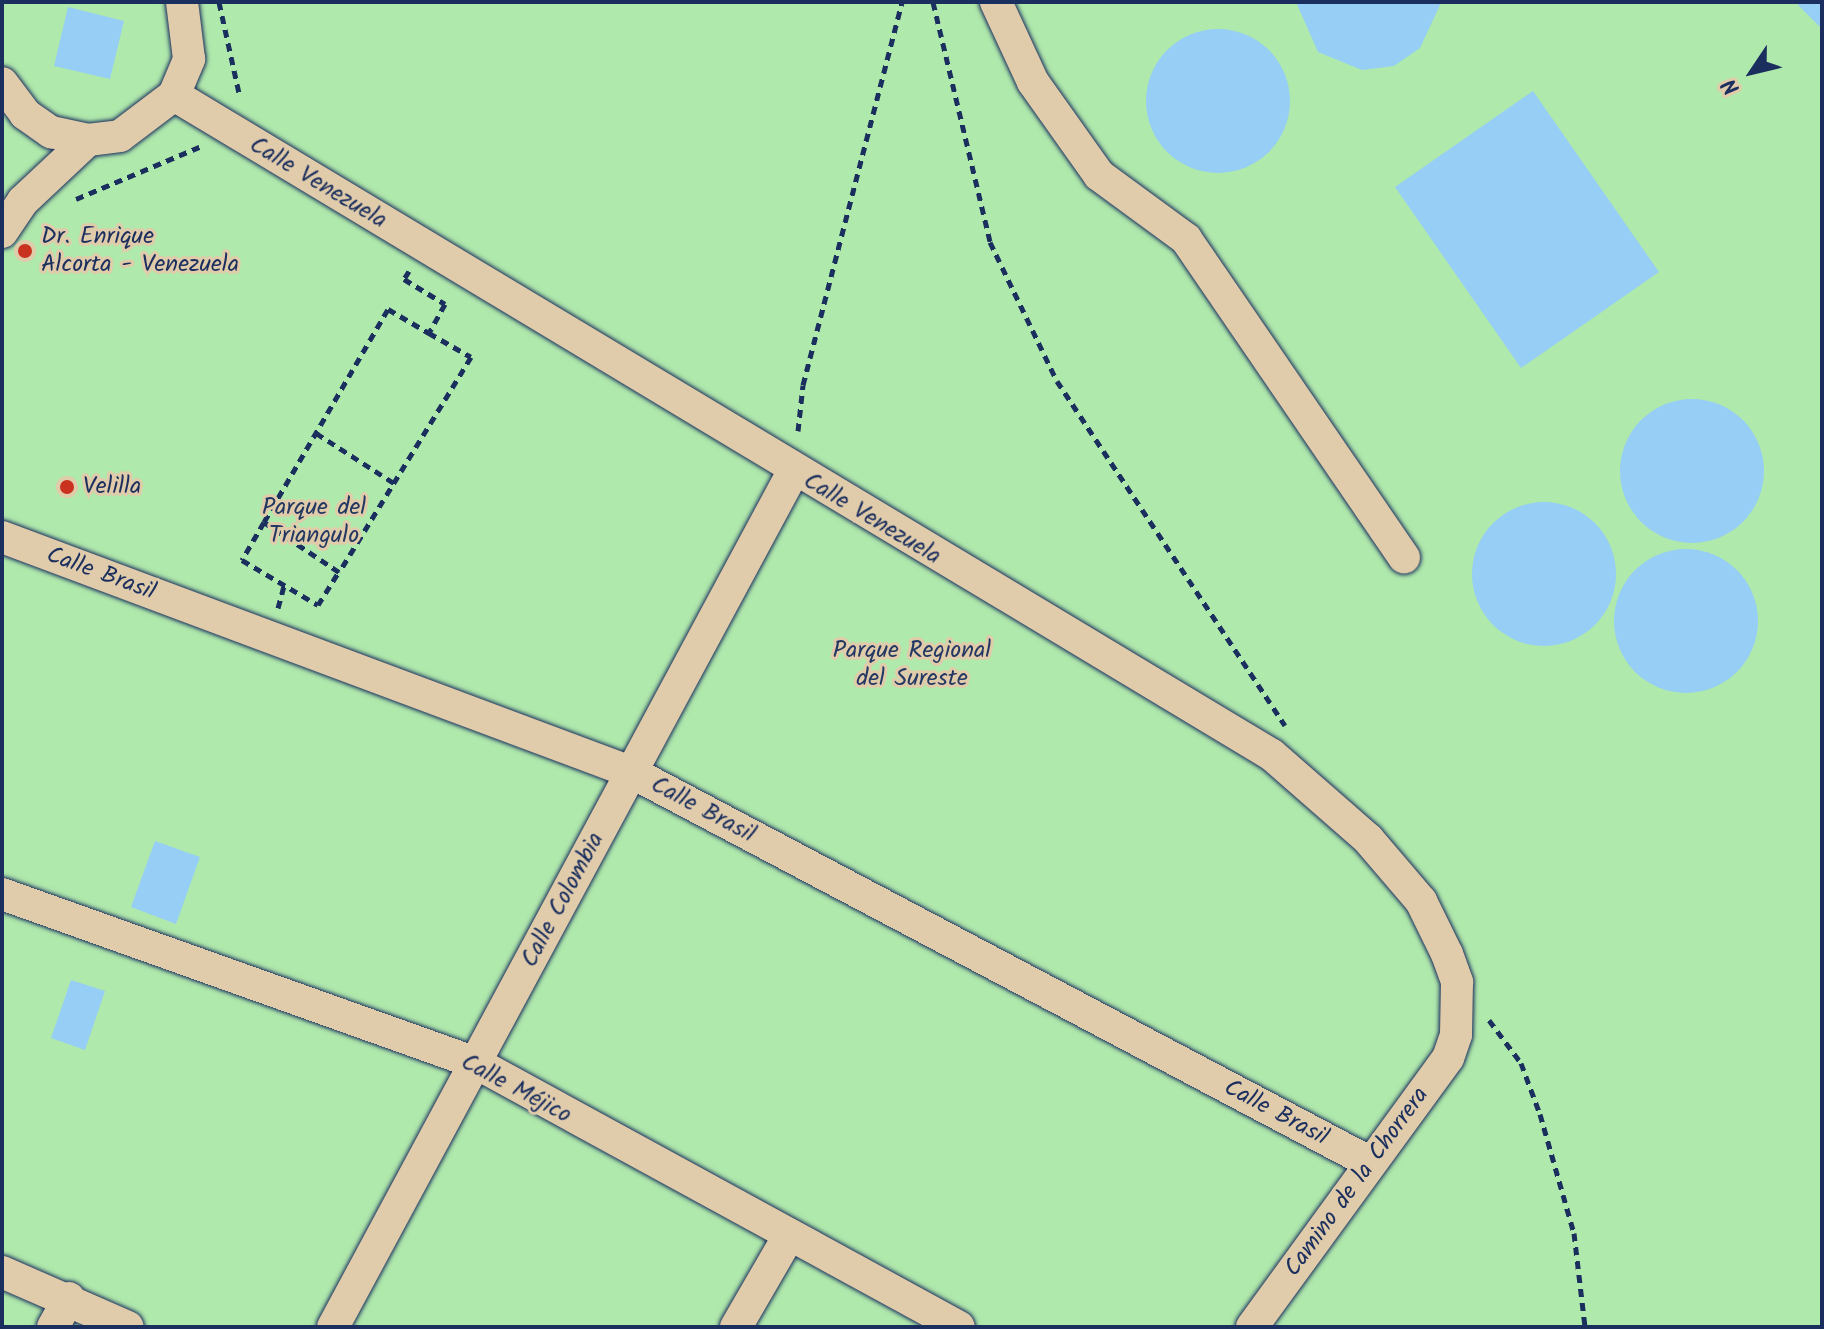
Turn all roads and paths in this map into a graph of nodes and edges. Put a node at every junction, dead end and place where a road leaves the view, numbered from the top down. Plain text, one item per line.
1 (182, 2) edge
2 (219, 2) edge
3 (902, 2) edge
4 (933, 2) edge
5 (996, 2) edge
6 (3, 88) edge
7 (174, 95) junction
8 (240, 100) dead end
9 (88, 140) junction
10 (211, 154) dead end
11 (70, 202) dead end
12 (2, 232) edge
13 (424, 247) junction
14 (429, 333) junction
15 (784, 425) dead end
16 (316, 433) junction
17 (798, 434) junction
18 (793, 472) junction
19 (394, 483) junction
20 (264, 522) junction
21 (2, 537) edge
22 (1404, 557) dead end
23 (339, 572) junction
24 (284, 586) junction
25 (278, 608) dead end
26 (1272, 755) junction
27 (631, 772) junction
28 (2, 894) edge
29 (1457, 982) junction
30 (1456, 1035) joint
31 (476, 1063) junction
32 (1369, 1162) junction
33 (787, 1239) junction
34 (2, 1272) edge
35 (69, 1298) junction
36 (53, 1327) edge
37 (128, 1327) edge
38 (333, 1327) edge
39 (736, 1327) edge
40 (959, 1327) edge
41 (1252, 1327) edge
42 (1585, 1327) edge

1 - 7 street
2 - 8 path
3 - 17 path
4 - 26 path
5 - 22 street
6 - 9 street
7 - 9 street
7 - 13 street, Calle Venezuela
9 - 12 street
10 - 11 path
13 - 14 path
13 - 18 street, Calle Venezuela
14 - 16 path
14 - 19 path
15 - 17 path
16 - 19 path
16 - 20 path
17 - 18 path
18 - 26 street, Calle Venezuela
18 - 27 street, Calle Colombia
19 - 23 path
20 - 23 path
20 - 24 path
21 - 27 street, Calle Brasil
23 - 24 path
24 - 25 path
26 - 29 street, Calle Venezuela
27 - 31 street, Calle Colombia
27 - 32 street, Calle Brasil
28 - 31 street, Calle Méjico
29 - 30 street, Calle Venezuela
29 - 42 path
30 - 32 street, Camino de la Chorrera
31 - 33 street, Calle Méjico
31 - 38 street, Calle Colombia
32 - 41 street, Camino de la Chorrera
33 - 39 street
33 - 40 street, Calle Méjico
34 - 35 street
35 - 36 street
35 - 37 street

